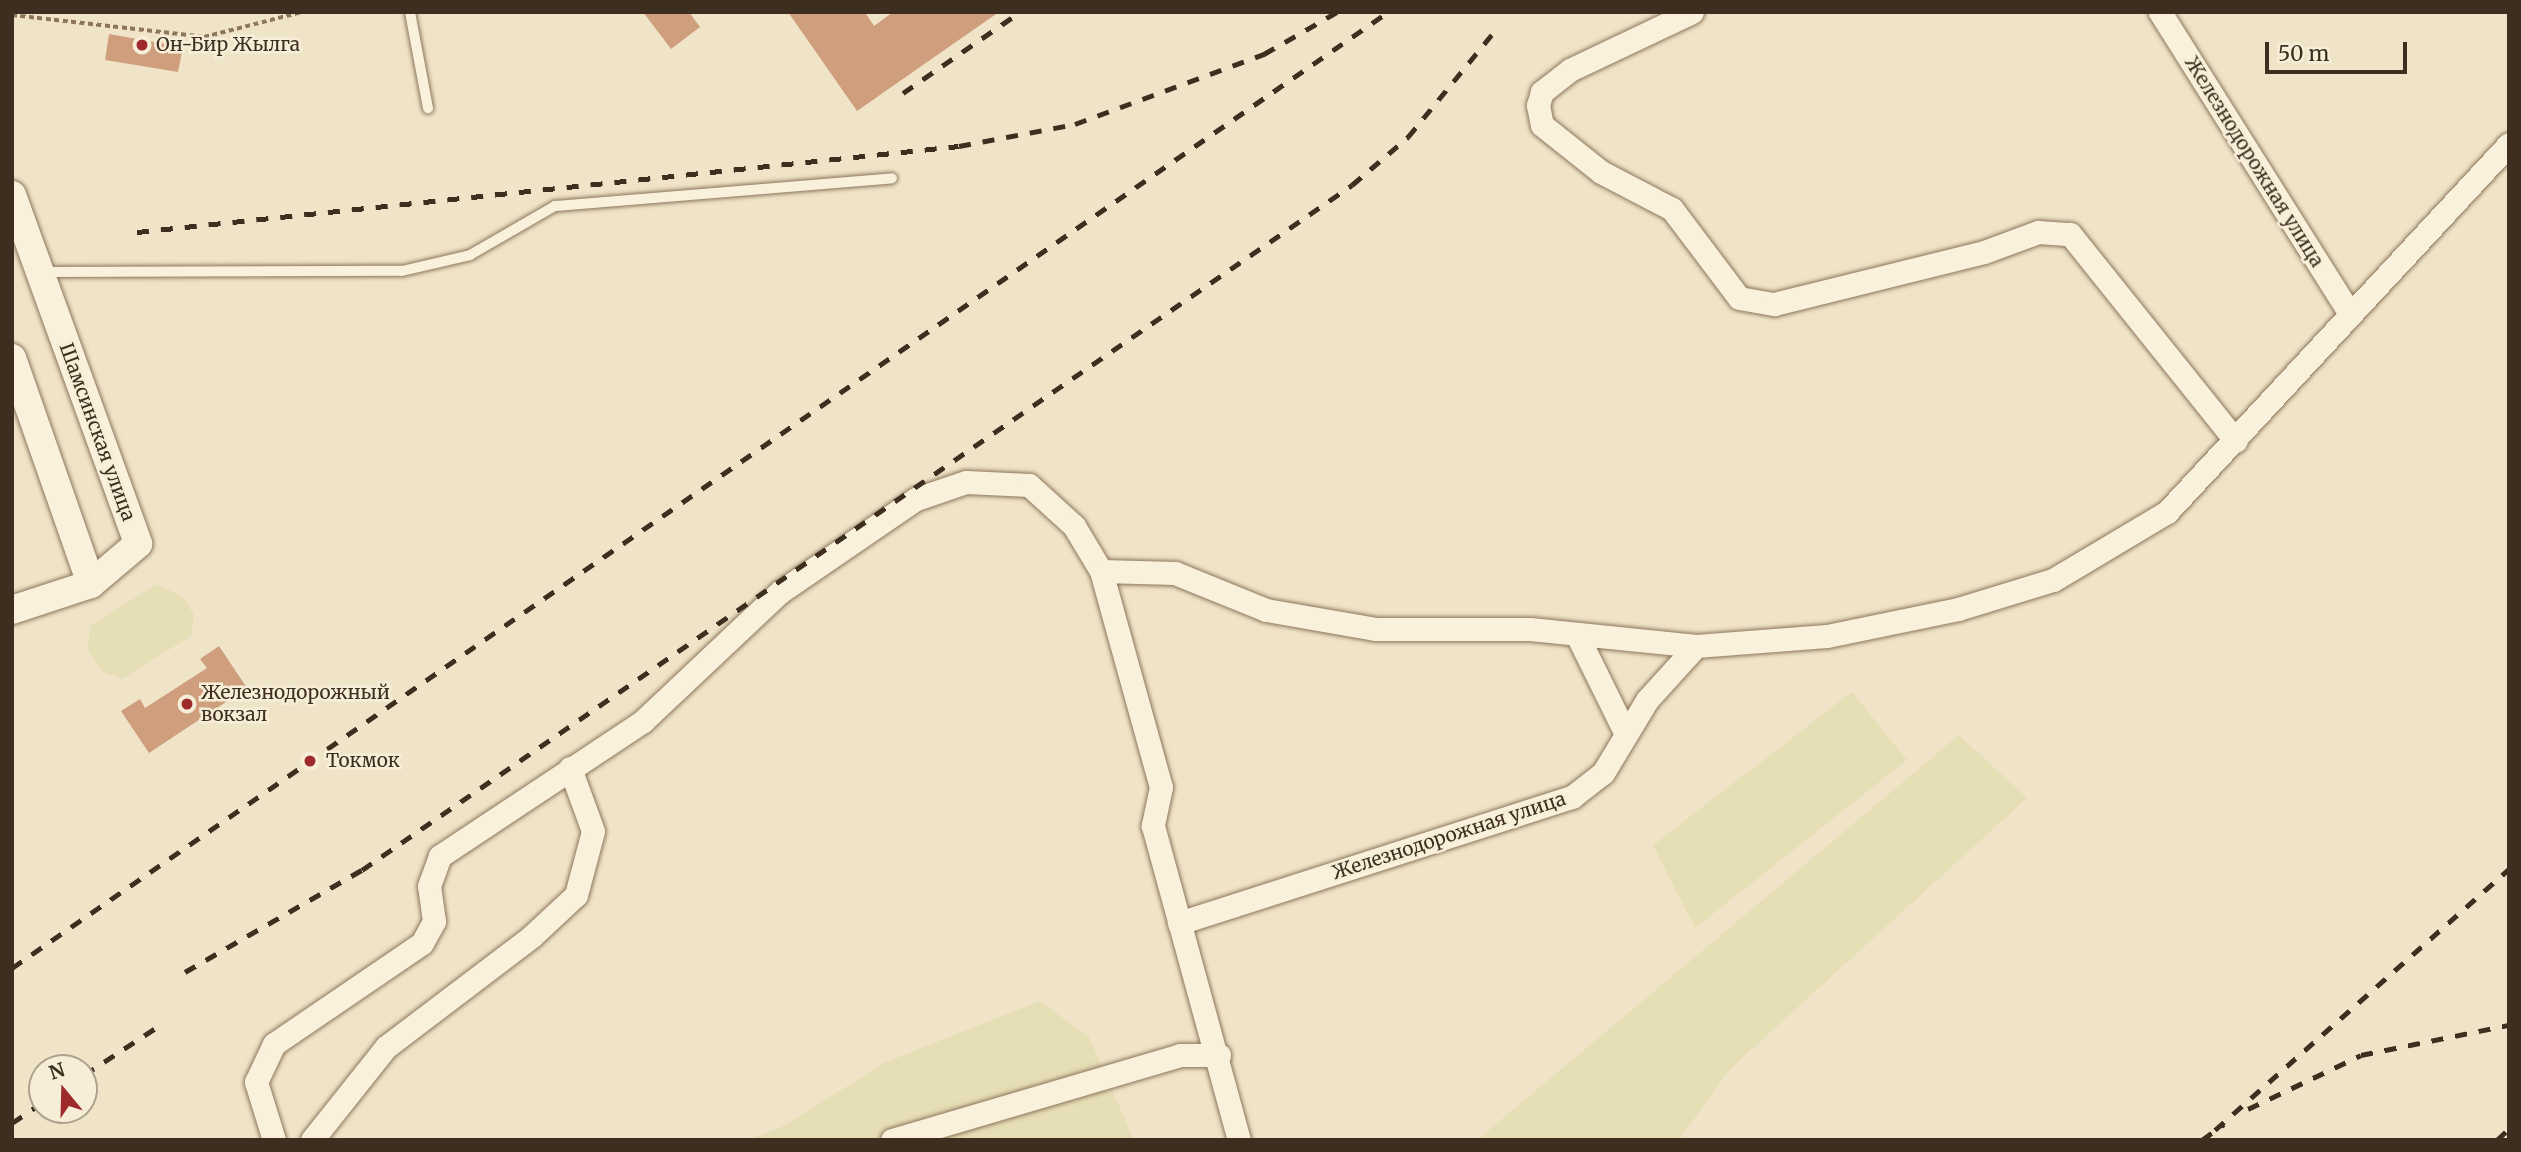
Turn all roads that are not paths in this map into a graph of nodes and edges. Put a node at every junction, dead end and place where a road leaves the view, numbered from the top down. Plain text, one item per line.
1 (410, 12) edge
2 (1692, 12) edge
3 (2160, 12) edge
4 (428, 108) dead end
5 (2509, 144) edge
6 (892, 178) dead end
7 (12, 195) edge
8 (40, 272) junction
9 (2349, 312) junction
10 (12, 358) edge
11 (2236, 441) junction
12 (1101, 571) junction
13 (91, 584) junction
14 (12, 610) edge
15 (1579, 639) junction
16 (1696, 646) junction
17 (1625, 732) junction
18 (570, 768) junction
19 (1179, 923) junction
20 (1219, 1055) junction
21 (274, 1140) edge
22 (312, 1140) edge
23 (891, 1140) edge
24 (1239, 1140) edge

1 - 4 lane
2 - 11 street
3 - 9 street, Железнодорожная улица
5 - 9 street
6 - 8 lane
7 - 8 street, Шамсинская улица
8 - 13 street, Шамсинская улица
9 - 11 street
10 - 13 street
11 - 16 street
12 - 15 street
12 - 18 street
12 - 19 street
13 - 14 street
15 - 16 street
15 - 17 street
16 - 17 street, Железнодорожная улица
17 - 19 street, Железнодорожная улица
18 - 21 street
18 - 22 street
19 - 20 street
20 - 23 street
20 - 24 street

